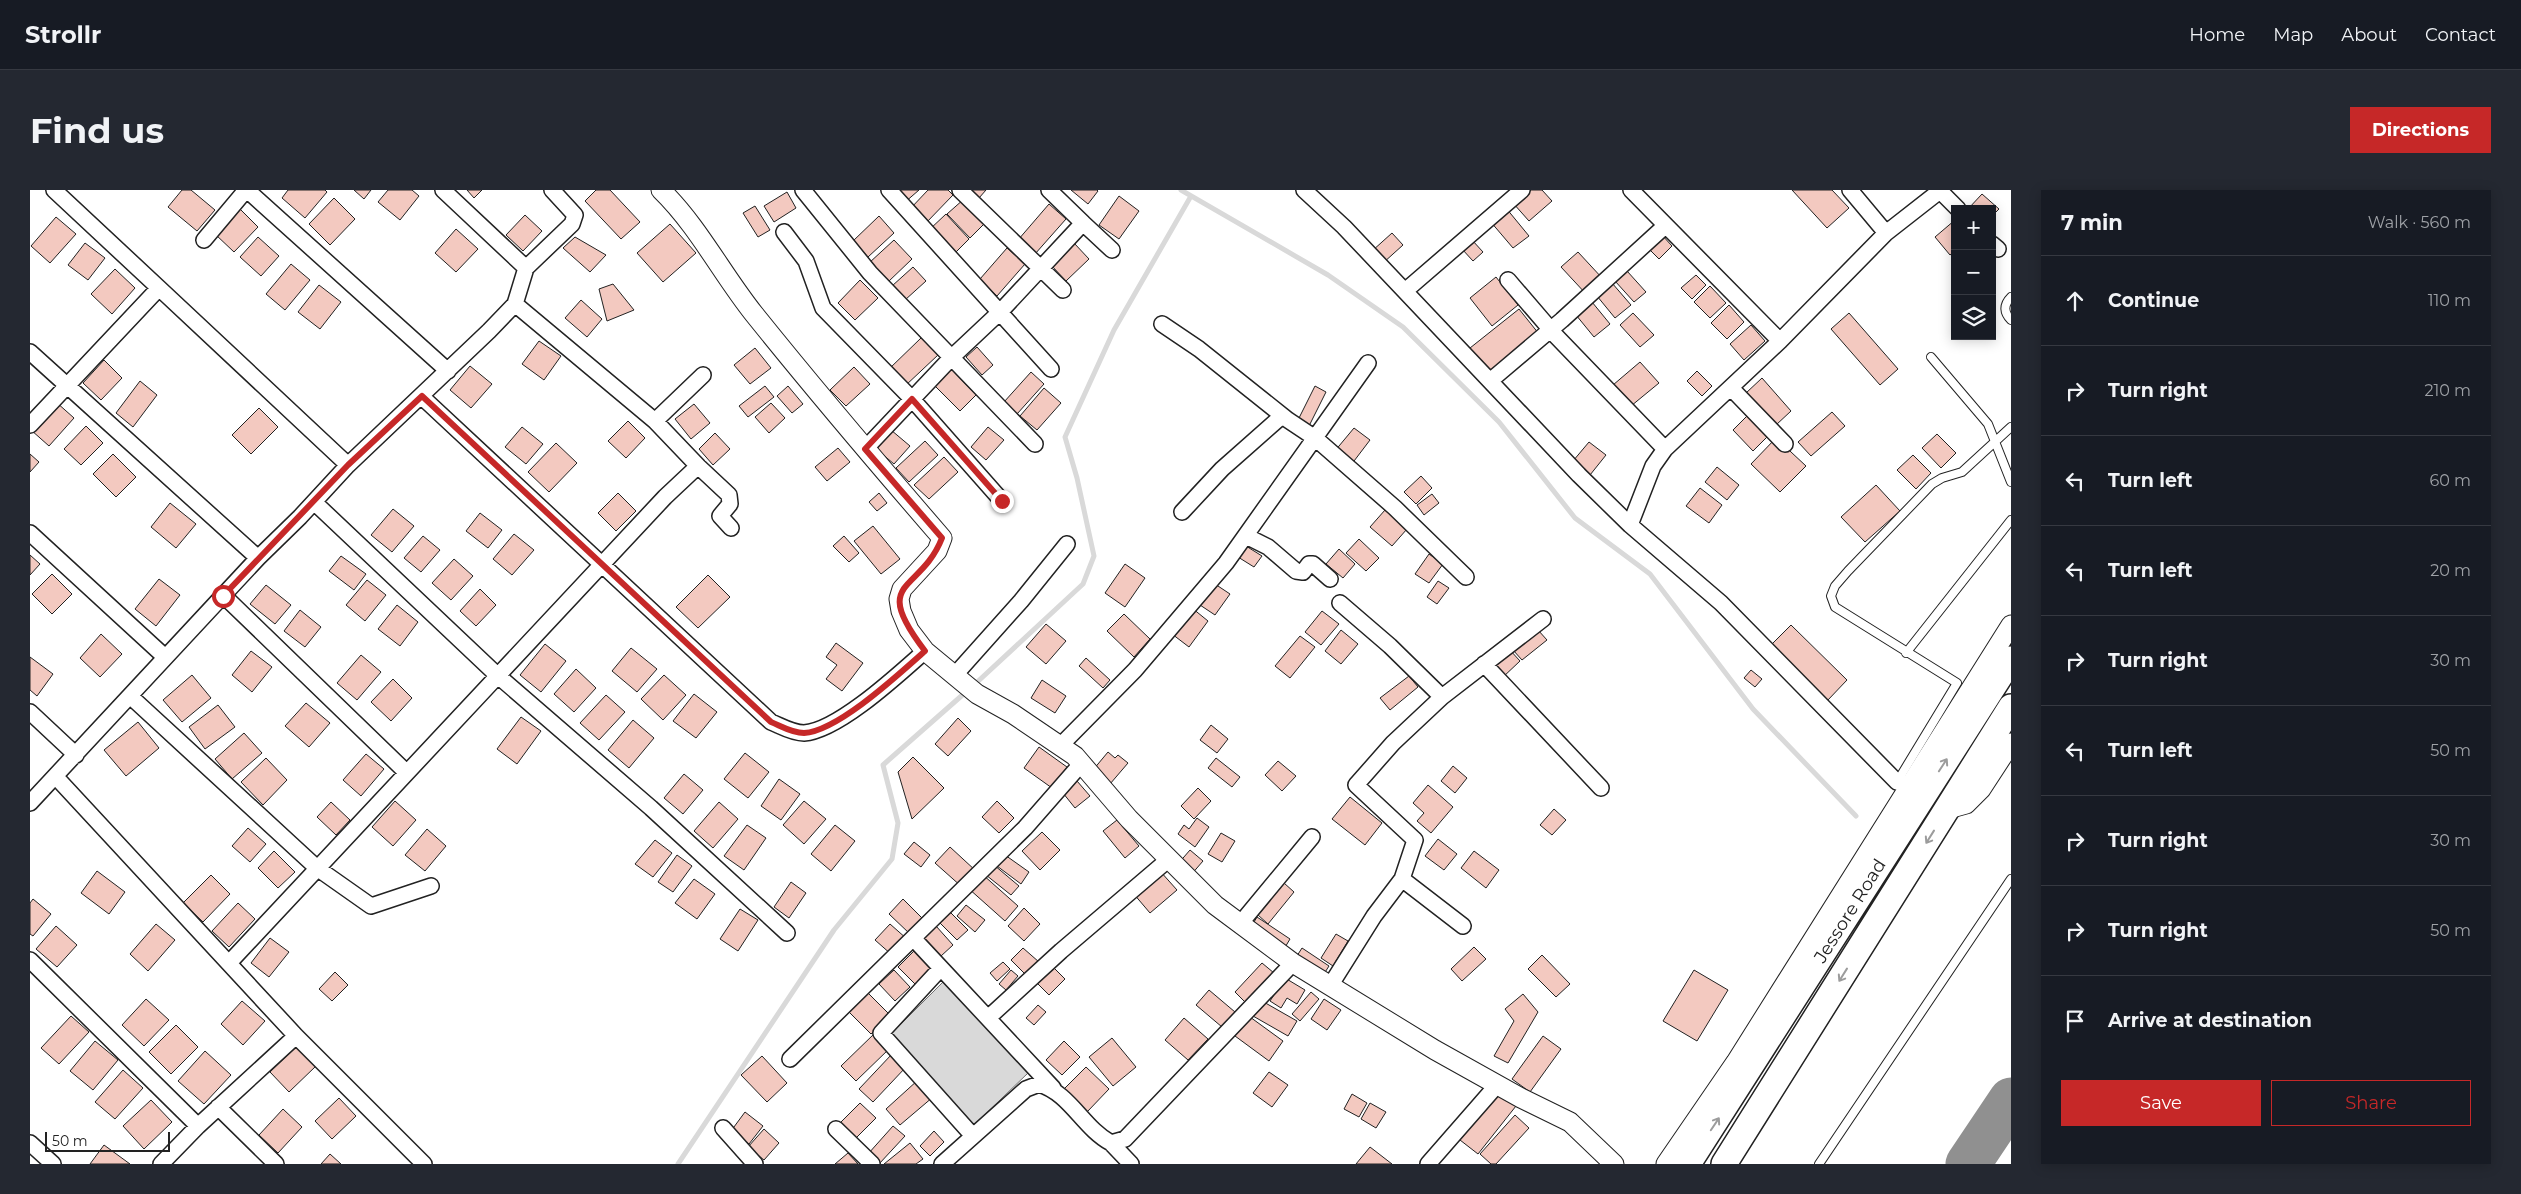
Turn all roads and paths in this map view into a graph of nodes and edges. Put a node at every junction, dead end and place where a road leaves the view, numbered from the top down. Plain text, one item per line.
1 (54, 190) edge
2 (247, 190) edge
3 (442, 190) edge
4 (552, 190) edge
5 (661, 190) edge
6 (803, 190) edge
7 (889, 190) edge
8 (960, 190) edge
9 (1049, 190) edge
10 (1304, 190) edge
11 (1522, 190) edge
12 (1631, 190) edge
13 (1850, 190) edge
14 (1941, 190) edge
15 (1954, 205) edge
16 (1083, 222) junction
17 (1665, 226) junction
18 (784, 232) dead end
19 (1886, 233) junction
20 (204, 240) dead end
21 (1112, 250) dead end
22 (526, 268) junction
23 (1040, 268) junction
24 (1508, 280) dead end
25 (159, 288) junction
26 (1063, 290) dead end
27 (1405, 291) junction
28 (2011, 297) edge
29 (515, 304) junction
30 (1001, 311) junction
31 (2011, 320) edge
32 (1162, 324) dead end
33 (1554, 333) junction
34 (1780, 341) junction
35 (30, 352) edge
36 (1931, 356) dead end
37 (951, 358) junction
38 (1368, 363) dead end
39 (1051, 369) dead end
40 (448, 371) junction
41 (703, 375) dead end
42 (1490, 381) junction
43 (67, 386) junction
44 (1731, 388) junction
45 (422, 396) junction
46 (912, 399) junction
47 (1282, 416) junction
48 (655, 421) junction
49 (30, 425) edge
50 (2011, 427) edge
51 (1315, 438) junction
52 (1995, 441) junction
53 (1035, 444) dead end
54 (1785, 444) dead end
55 (865, 449) junction
56 (1665, 449) junction
57 (348, 465) junction
58 (698, 466) junction
59 (2011, 482) edge
60 (1002, 501) dead end
61 (314, 502) junction
62 (1182, 512) dead end
63 (2011, 520) edge
64 (1630, 526) junction
65 (731, 528) dead end
66 (30, 533) edge
67 (1246, 536) junction
68 (1067, 544) dead end
69 (258, 558) junction
70 (602, 566) junction
71 (1466, 577) dead end
72 (1330, 579) dead end
73 (223, 596) junction
74 (1340, 603) dead end
75 (1542, 619) dead end
76 (2011, 625) edge
77 (925, 651) junction
78 (1906, 653) junction
79 (165, 657) junction
80 (2011, 659) edge
81 (1484, 664) junction
82 (497, 675) junction
83 (957, 679) junction
84 (130, 696) junction
85 (1442, 697) junction
86 (2011, 707) edge
87 (30, 712) edge
88 (2011, 743) edge
89 (1060, 746) junction
90 (76, 755) junction
91 (1081, 764) junction
92 (406, 772) junction
93 (56, 777) junction
94 (1911, 786) junction
95 (1601, 788) dead end
96 (30, 803) edge
97 (1948, 808) junction
98 (1312, 837) dead end
99 (1170, 859) junction
100 (317, 868) junction
101 (1402, 879) junction
102 (2011, 879) edge
103 (430, 886) dead end
104 (1240, 924) junction
105 (1463, 926) dead end
106 (788, 933) dead end
107 (913, 938) junction
108 (30, 960) edge
109 (229, 963) junction
110 (1293, 963) junction
111 (942, 968) junction
112 (1330, 986) junction
113 (988, 1018) junction
114 (296, 1036) junction
115 (790, 1059) dead end
116 (1497, 1085) junction
117 (1053, 1088) junction
118 (218, 1107) junction
119 (198, 1126) junction
120 (723, 1128) dead end
121 (836, 1129) dead end
122 (973, 1136) junction
123 (30, 1143) edge
124 (1111, 1143) junction
125 (53, 1164) edge
126 (161, 1164) edge
127 (276, 1164) edge
128 (424, 1164) edge
129 (756, 1164) edge
130 (872, 1164) edge
131 (942, 1164) edge
132 (1131, 1164) edge
133 (1428, 1164) edge
134 (1614, 1164) edge
135 (1666, 1164) edge
136 (1688, 1164) edge
137 (1724, 1164) edge
138 (1819, 1164) edge

1 - 25 street
2 - 20 street
2 - 40 street
3 - 22 street
4 - 22 street
5 - 55 street
6 - 37 street
7 - 30 street
8 - 23 street
9 - 16 street
10 - 27 street
11 - 27 street
12 - 17 street
13 - 19 street
14 - 15 street
14 - 19 street
16 - 21 street
16 - 23 street
17 - 33 street
17 - 34 street
18 - 46 street
19 - 34 street
22 - 29 street
23 - 26 street
23 - 30 street
24 - 33 street
25 - 43 street
25 - 57 street
27 - 42 street
28 - 31 lane
29 - 40 street
29 - 48 street
30 - 37 street
30 - 39 street
32 - 47 street
33 - 42 street
33 - 56 street
34 - 44 street
35 - 43 street
36 - 52 lane
37 - 46 street
37 - 53 street
38 - 51 street
40 - 45 street
41 - 48 street
42 - 64 street
43 - 49 street
43 - 69 street
44 - 54 street
44 - 56 street
45 - 57 street
45 - 70 street
46 - 55 street
46 - 60 street
47 - 51 street
47 - 62 street
48 - 58 street
50 - 52 lane
51 - 67 street
51 - 71 street
52 - 59 lane
52 - 78 lane
55 - 77 street
56 - 64 street
57 - 61 street
58 - 65 street
58 - 70 street
61 - 69 street
61 - 82 street
63 - 78 lane
64 - 94 street
66 - 79 street
67 - 72 street
67 - 89 street
68 - 83 street
69 - 73 street
70 - 77 street
70 - 82 street
73 - 79 street
73 - 92 street
74 - 85 street
75 - 81 street
76 - 94 street
77 - 83 street
78 - 94 lane
79 - 84 street
94 -> 80 highway, Jessore Road
81 - 85 street
81 - 95 street
82 - 92 street
82 - 106 street
83 - 89 street
84 - 90 street
84 - 100 street
85 - 101 street
86 - 97 highway
87 - 90 street
88 - 97 street
89 - 91 street
90 - 93 street
91 - 99 street
91 - 107 street
92 - 100 street
93 - 96 street
93 - 109 street
94 - 135 street
136 -> 94 highway, Jessore Road
97 -> 137 highway
98 - 104 street
99 - 104 street
99 - 113 street
100 - 103 street
100 - 109 street
101 - 105 street
101 - 112 street
102 - 138 lane
104 - 110 street
107 - 111 street
107 - 115 street
108 - 119 street
109 - 114 street
110 - 112 street
110 - 124 street
111 - 113 street
111 - 122 street
112 - 116 street
113 - 117 street
114 - 118 street
114 - 128 street
116 - 133 street
116 - 134 street
117 - 122 street
117 - 124 street
118 - 119 street
118 - 127 street
119 - 126 street
120 - 129 street
121 - 130 street
122 - 131 street
123 - 125 street
124 - 132 street

